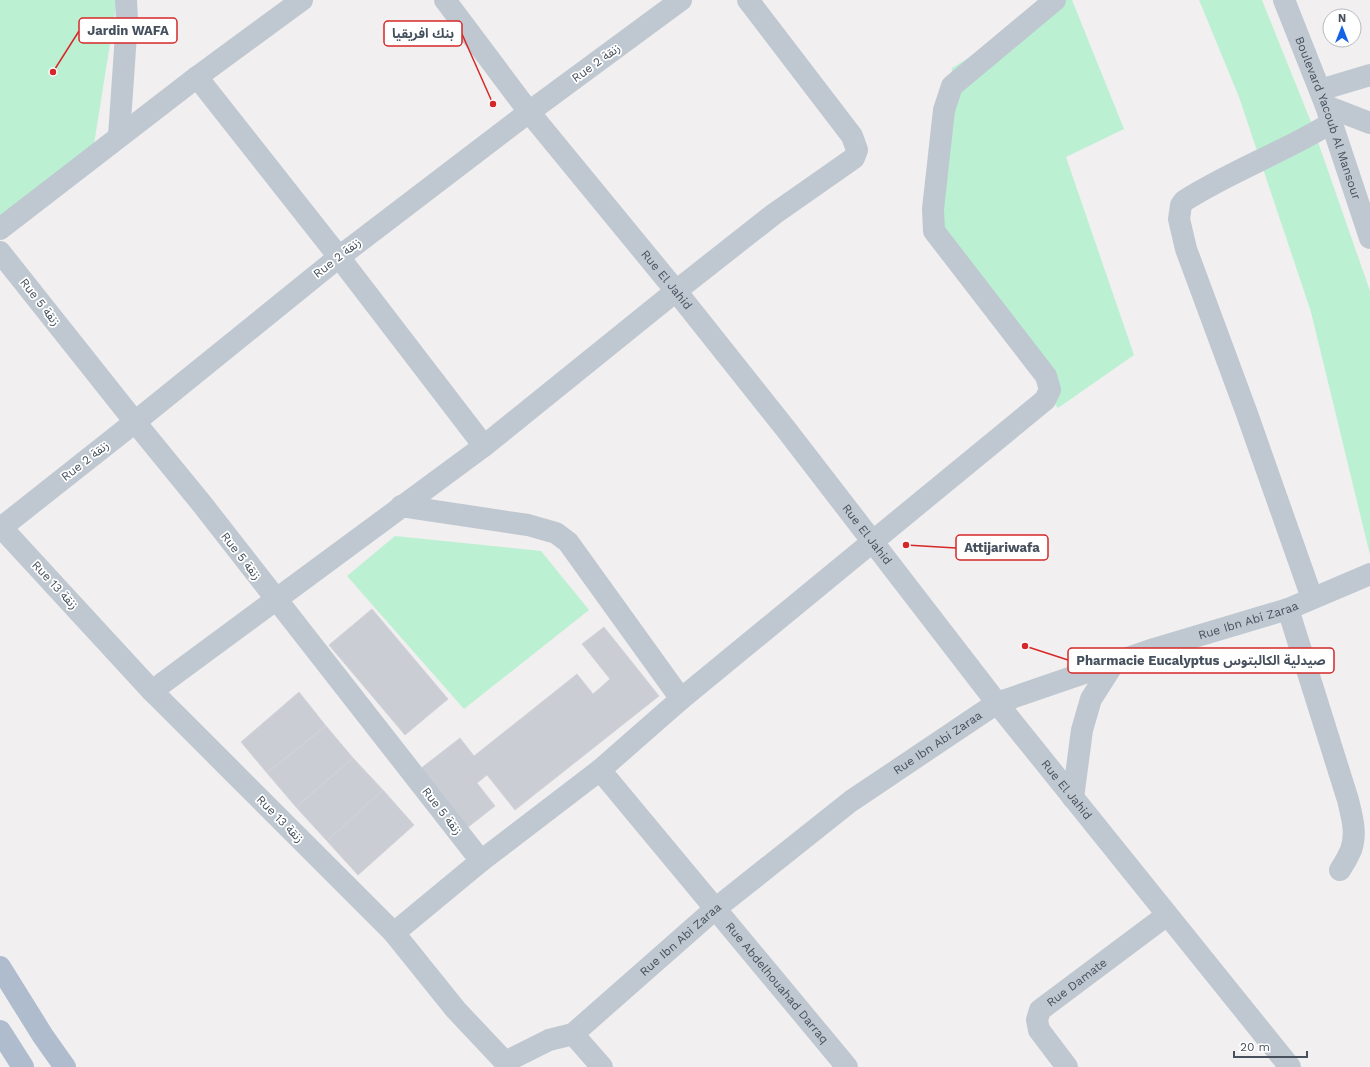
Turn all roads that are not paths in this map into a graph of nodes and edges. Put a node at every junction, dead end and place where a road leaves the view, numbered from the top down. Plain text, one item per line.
1 (126, 0) edge
2 (302, 0) edge
3 (445, 0) edge
4 (681, 0) edge
5 (748, 0) edge
6 (1054, 0) edge
7 (1284, 0) edge
8 (1370, 75) edge
9 (197, 77) junction
10 (1326, 106) junction
11 (529, 112) junction
12 (1370, 123) edge
13 (119, 136) junction
14 (0, 229) edge
15 (1370, 238) edge
16 (0, 252) edge
17 (339, 256) junction
18 (676, 291) junction
19 (135, 422) junction
20 (484, 446) junction
21 (401, 506) junction
22 (1, 526) edge
23 (872, 542) junction
24 (1370, 574) edge
25 (1312, 598) junction
26 (276, 600) junction
27 (1288, 609) junction
28 (1114, 663) junction
29 (152, 691) junction
30 (681, 699) junction
31 (997, 703) junction
32 (600, 770) junction
33 (1073, 798) junction
34 (481, 861) junction
35 (1340, 870) dead end
36 (715, 909) junction
37 (1167, 915) junction
38 (394, 933) junction
39 (0, 967) edge
40 (0, 1031) edge
41 (573, 1034) junction
42 (502, 1064) edge
43 (23, 1067) edge
44 (65, 1067) edge
45 (602, 1067) edge
46 (846, 1067) edge
47 (1067, 1067) edge
48 (1290, 1067) edge

1 - 13 street
2 - 9 street
3 - 11 street, Rue El Jahid
4 - 11 street, Rue 2 زنقة
5 - 18 street
6 - 23 street
7 - 10 street, Boulevard Yacoub Al Mansour
8 - 10 street
9 - 13 street
9 - 17 street
10 - 12 street
10 - 15 street, Boulevard Yacoub Al Mansour
10 - 25 street
11 - 17 street, Rue 2 زنقة
11 - 18 street, Rue El Jahid
13 - 14 street
16 - 19 street, Rue 5 زنقة
17 - 19 street, Rue 2 زنقة
17 - 20 street
18 - 20 street
18 - 23 street, Rue El Jahid
19 - 22 street, Rue 2 زنقة
19 - 26 street, Rue 5 زنقة
20 - 21 street
21 - 26 street
21 - 30 street
22 - 29 street, Rue 13 زنقة
23 - 30 street
23 - 31 street, Rue El Jahid
24 - 25 street, Rue Ibn Abi Zaraa
25 - 27 street, Rue Ibn Abi Zaraa
26 - 29 street
26 - 34 street, Rue 5 زنقة
27 - 28 street, Rue Ibn Abi Zaraa
27 - 35 street
28 - 31 street, Rue Ibn Abi Zaraa
28 - 33 street
29 - 38 street, Rue 13 زنقة
30 - 32 street
31 - 33 street, Rue El Jahid
31 - 36 street, Rue Ibn Abi Zaraa
32 - 34 street
32 - 36 street, Rue Abdelhouahad Darraq
33 - 37 street, Rue El Jahid
34 - 38 street
36 - 41 street, Rue Ibn Abi Zaraa
36 - 46 street, Rue Abdelhouahad Darraq
37 - 47 street, Rue Damate
37 - 48 street, Rue El Jahid
38 - 42 street, Rue 13 زنقة
39 - 44 main road
40 - 43 main road
41 - 42 street, Rue 13 زنقة
41 - 45 street

